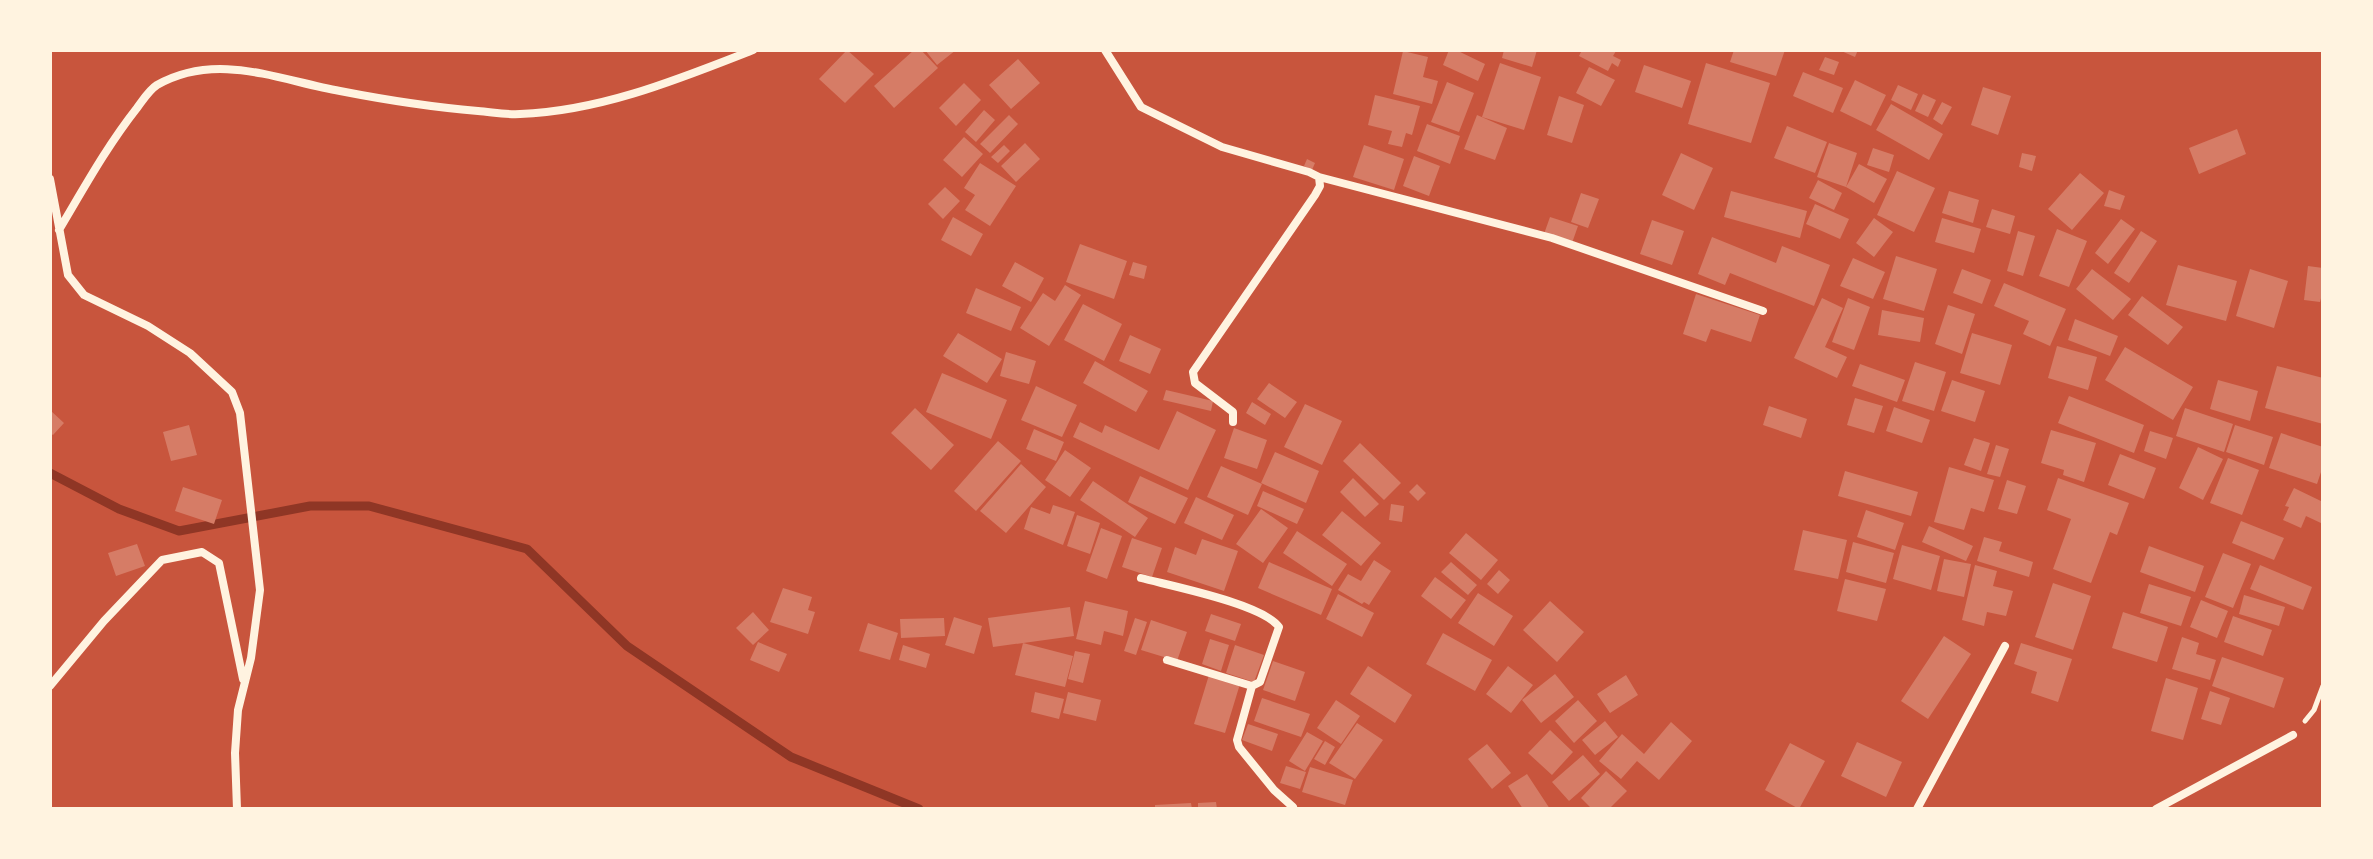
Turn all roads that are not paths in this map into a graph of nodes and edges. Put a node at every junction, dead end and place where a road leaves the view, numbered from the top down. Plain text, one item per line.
1 (753, 50) edge
2 (1105, 50) edge
3 (1319, 177) junction
4 (50, 179) edge
5 (59, 230) junction
6 (1763, 311) dead end
7 (1233, 422) dead end
8 (1141, 578) dead end
9 (2005, 646) dead end
10 (1167, 660) dead end
11 (244, 684) junction
12 (50, 686) edge
13 (1252, 686) junction
14 (2293, 735) road end
15 (1295, 808) edge
16 (237, 809) edge
17 (1917, 809) edge
18 (2156, 809) edge

1 - 5 street
2 - 3 street
3 - 6 street
3 - 7 street
4 - 5 street
5 - 11 street
8 - 13 street
9 - 17 street
10 - 13 street
11 - 12 street
11 - 16 street
13 - 15 street
14 - 18 street

